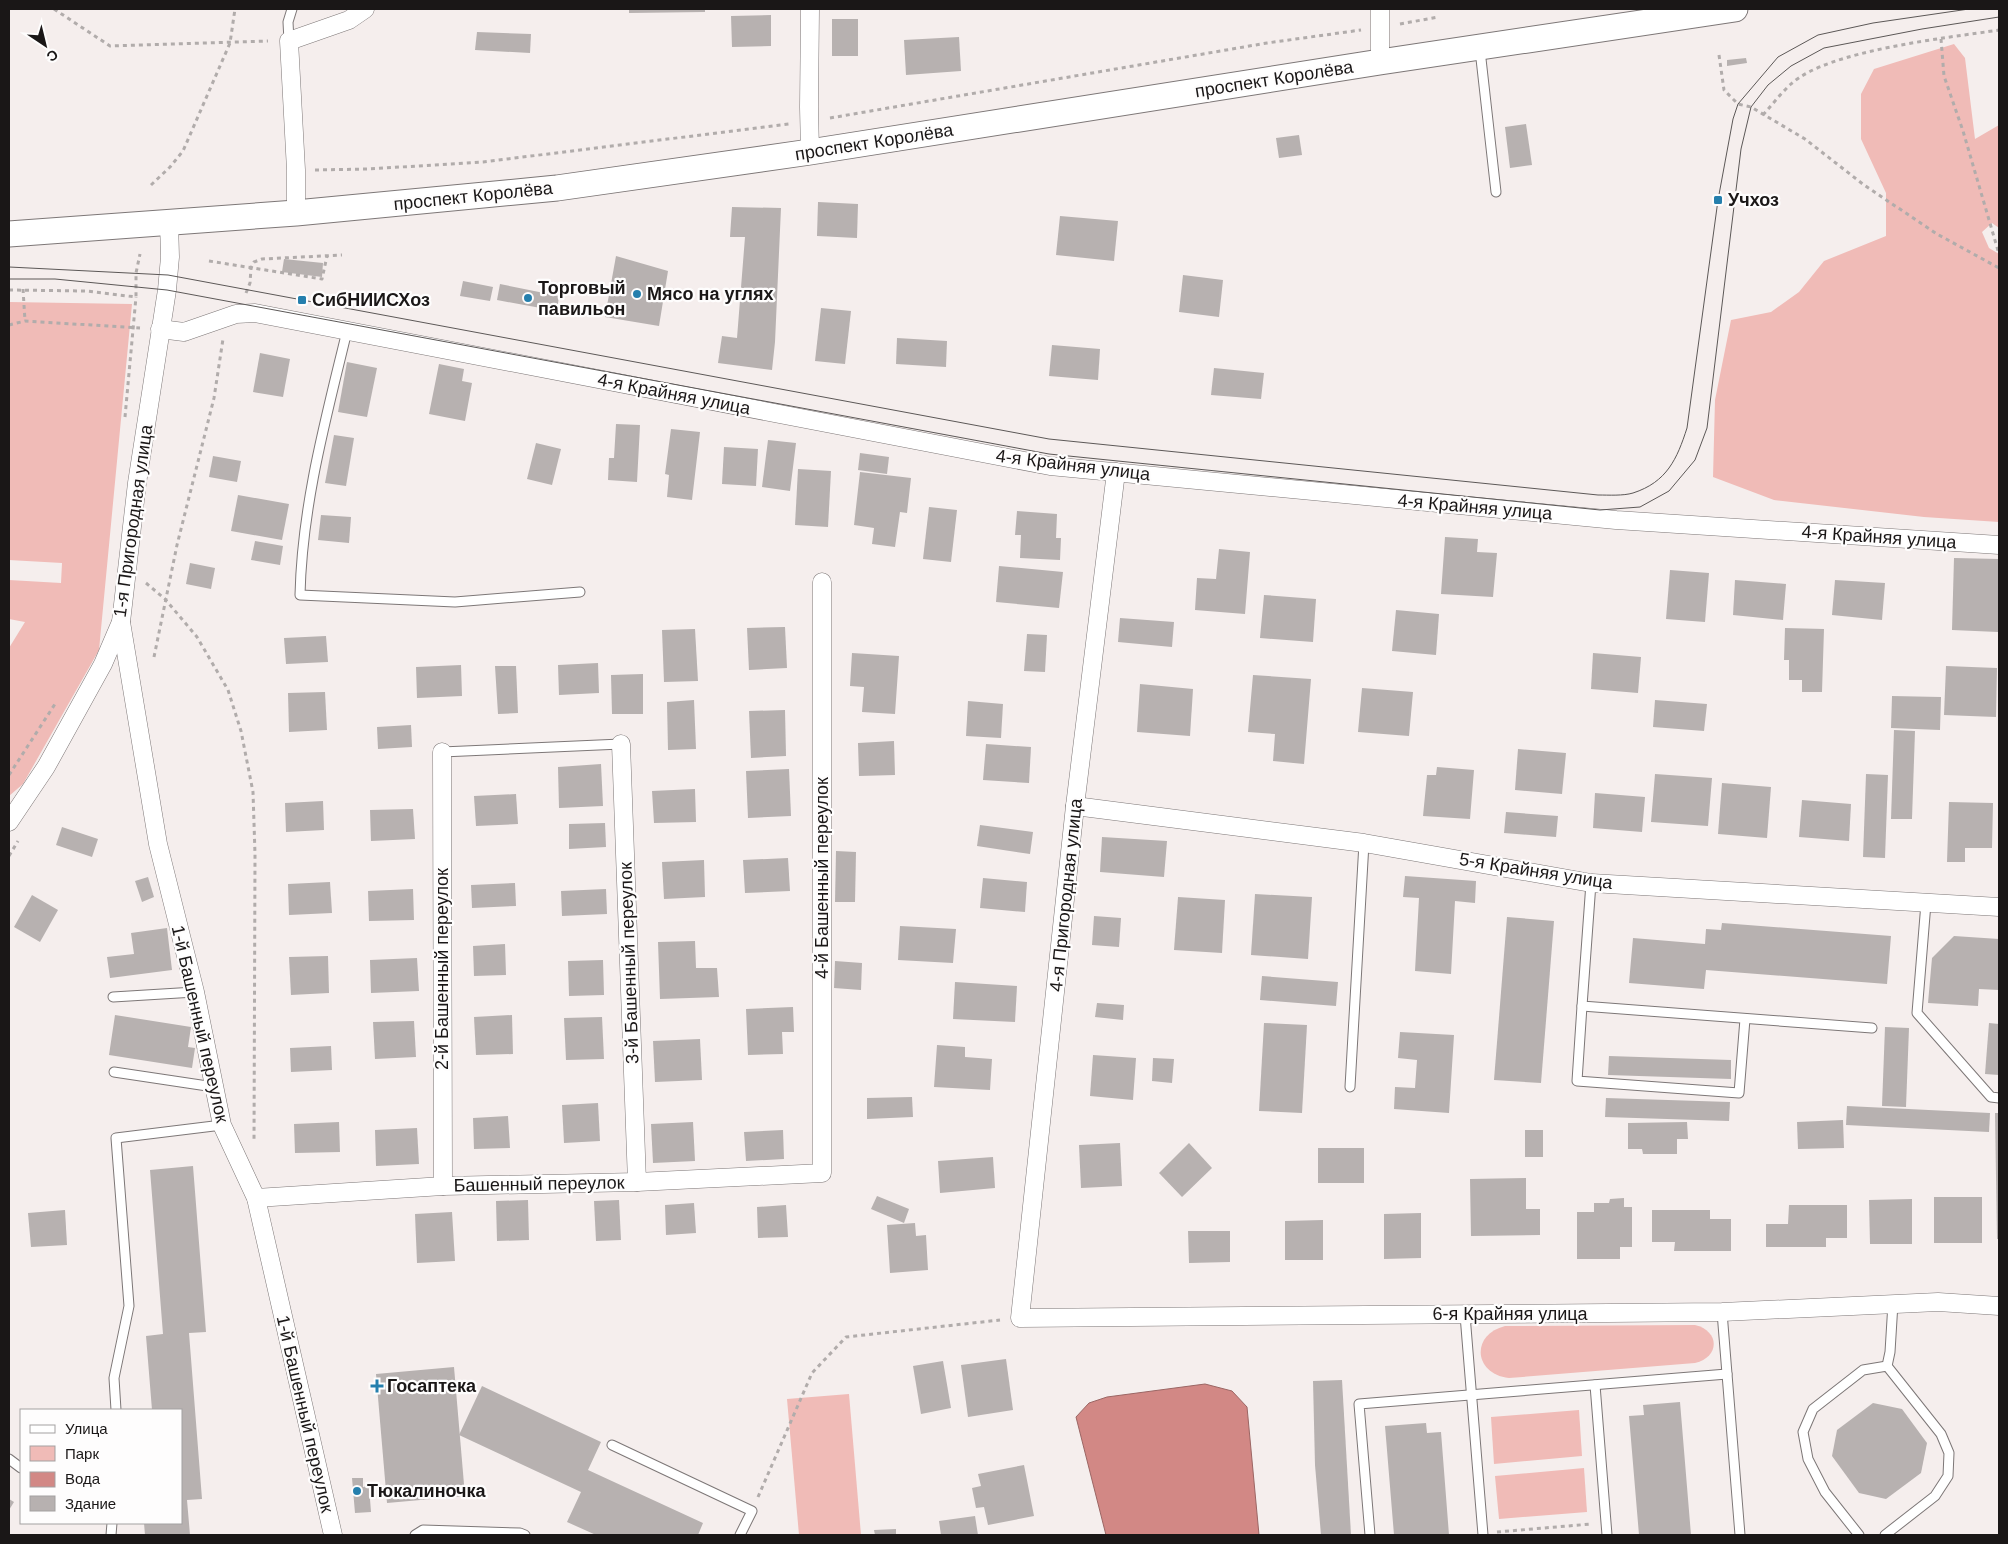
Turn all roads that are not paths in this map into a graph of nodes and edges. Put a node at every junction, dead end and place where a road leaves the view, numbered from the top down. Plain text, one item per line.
1 (292, 9) edge
2 (365, 9) edge
3 (810, 9) edge
4 (1380, 9) edge
5 (1735, 9) edge
6 (289, 41) junction
7 (1479, 47) junction
8 (1380, 62) junction
9 (810, 152) junction
10 (1496, 192) dead end
11 (296, 213) junction
12 (169, 221) junction
13 (9, 234) edge
14 (160, 329) junction
15 (346, 331) junction
16 (1116, 472) junction
17 (1999, 545) edge
18 (822, 582) dead end
19 (580, 592) dead end
20 (121, 622) junction
21 (621, 744) joint
22 (442, 752) joint
23 (1075, 806) junction
24 (9, 822) edge
25 (1364, 843) junction
26 (1591, 882) junction
27 (1926, 903) junction
28 (1999, 907) edge
29 (194, 992) junction
30 (114, 997) dead end
31 (1582, 1006) junction
32 (1745, 1019) junction
33 (1872, 1028) dead end
34 (114, 1072) dead end
35 (214, 1087) junction
36 (1350, 1087) dead end
37 (1999, 1098) edge
38 (222, 1125) junction
39 (822, 1173) joint
40 (637, 1182) junction
41 (443, 1186) junction
42 (256, 1198) junction
43 (1893, 1303) junction
44 (1999, 1306) edge
45 (1722, 1312) junction
46 (1465, 1315) junction
47 (1020, 1318) joint
48 (1887, 1366) junction
49 (1727, 1374) junction
50 (1595, 1385) junction
51 (1471, 1395) junction
52 (116, 1409) edge
53 (612, 1445) dead end
54 (9, 1459) edge
55 (20, 1467) edge
56 (1483, 1534) edge
57 (333, 1535) edge
58 (415, 1535) edge
59 (525, 1535) edge
60 (740, 1535) edge
61 (1370, 1535) edge
62 (1607, 1535) edge
63 (1740, 1535) edge
64 (1859, 1535) edge
65 (1885, 1535) edge

1 - 6 lane
2 - 6 street
3 - 9 street
4 - 8 street
5 - 7 main road, проспект Королёва
6 - 11 street
7 - 8 main road, проспект Королёва
7 - 10 lane
8 - 9 main road, проспект Королёва
9 - 11 main road, проспект Королёва
11 - 12 main road, проспект Королёва
12 - 13 main road, проспект Королёва
12 - 14 street, 1-я Пригородная улица
14 - 15 street, 4-я Крайняя улица
14 - 20 street, 1-я Пригородная улица
15 - 16 street, 4-я Крайняя улица
15 - 19 lane
16 - 17 street, 4-я Крайняя улица
16 - 23 street, 4-я Пригородная улица
18 - 39 street, 4-й Башенный переулок
20 - 24 street, 1-я Пригородная улица
20 - 29 street, 1-й Башенный переулок
21 - 22 lane
21 - 40 street, 3-й Башенный переулок
22 - 41 street, 2-й Башенный переулок
23 - 25 street, 5-я Крайняя улица
23 - 47 street, 4-я Пригородная улица
25 - 26 street, 5-я Крайняя улица
25 - 36 lane
26 - 27 street, 5-я Крайняя улица
26 - 31 lane
27 - 28 street, 5-я Крайняя улица
27 - 37 lane
29 - 30 lane
29 - 35 street, 1-й Башенный переулок
31 - 32 lane
31 - 32 lane
32 - 33 lane
34 - 35 lane
35 - 38 street, 1-й Башенный переулок
38 - 42 street, 1-й Башенный переулок
38 - 52 lane
39 - 40 street, Башенный переулок
40 - 41 street, Башенный переулок
41 - 42 street, Башенный переулок
42 - 57 street, 1-й Башенный переулок
43 - 44 street, 6-я Крайняя улица
43 - 45 street, 6-я Крайняя улица
43 - 48 lane
45 - 46 street, 6-я Крайняя улица
45 - 49 lane
46 - 47 street, 6-я Крайняя улица
46 - 51 lane
48 - 64 lane
48 - 65 lane
49 - 50 lane
49 - 63 lane
50 - 51 lane
50 - 62 lane
51 - 56 lane
51 - 61 lane
53 - 60 lane
54 - 55 lane
58 - 59 lane

